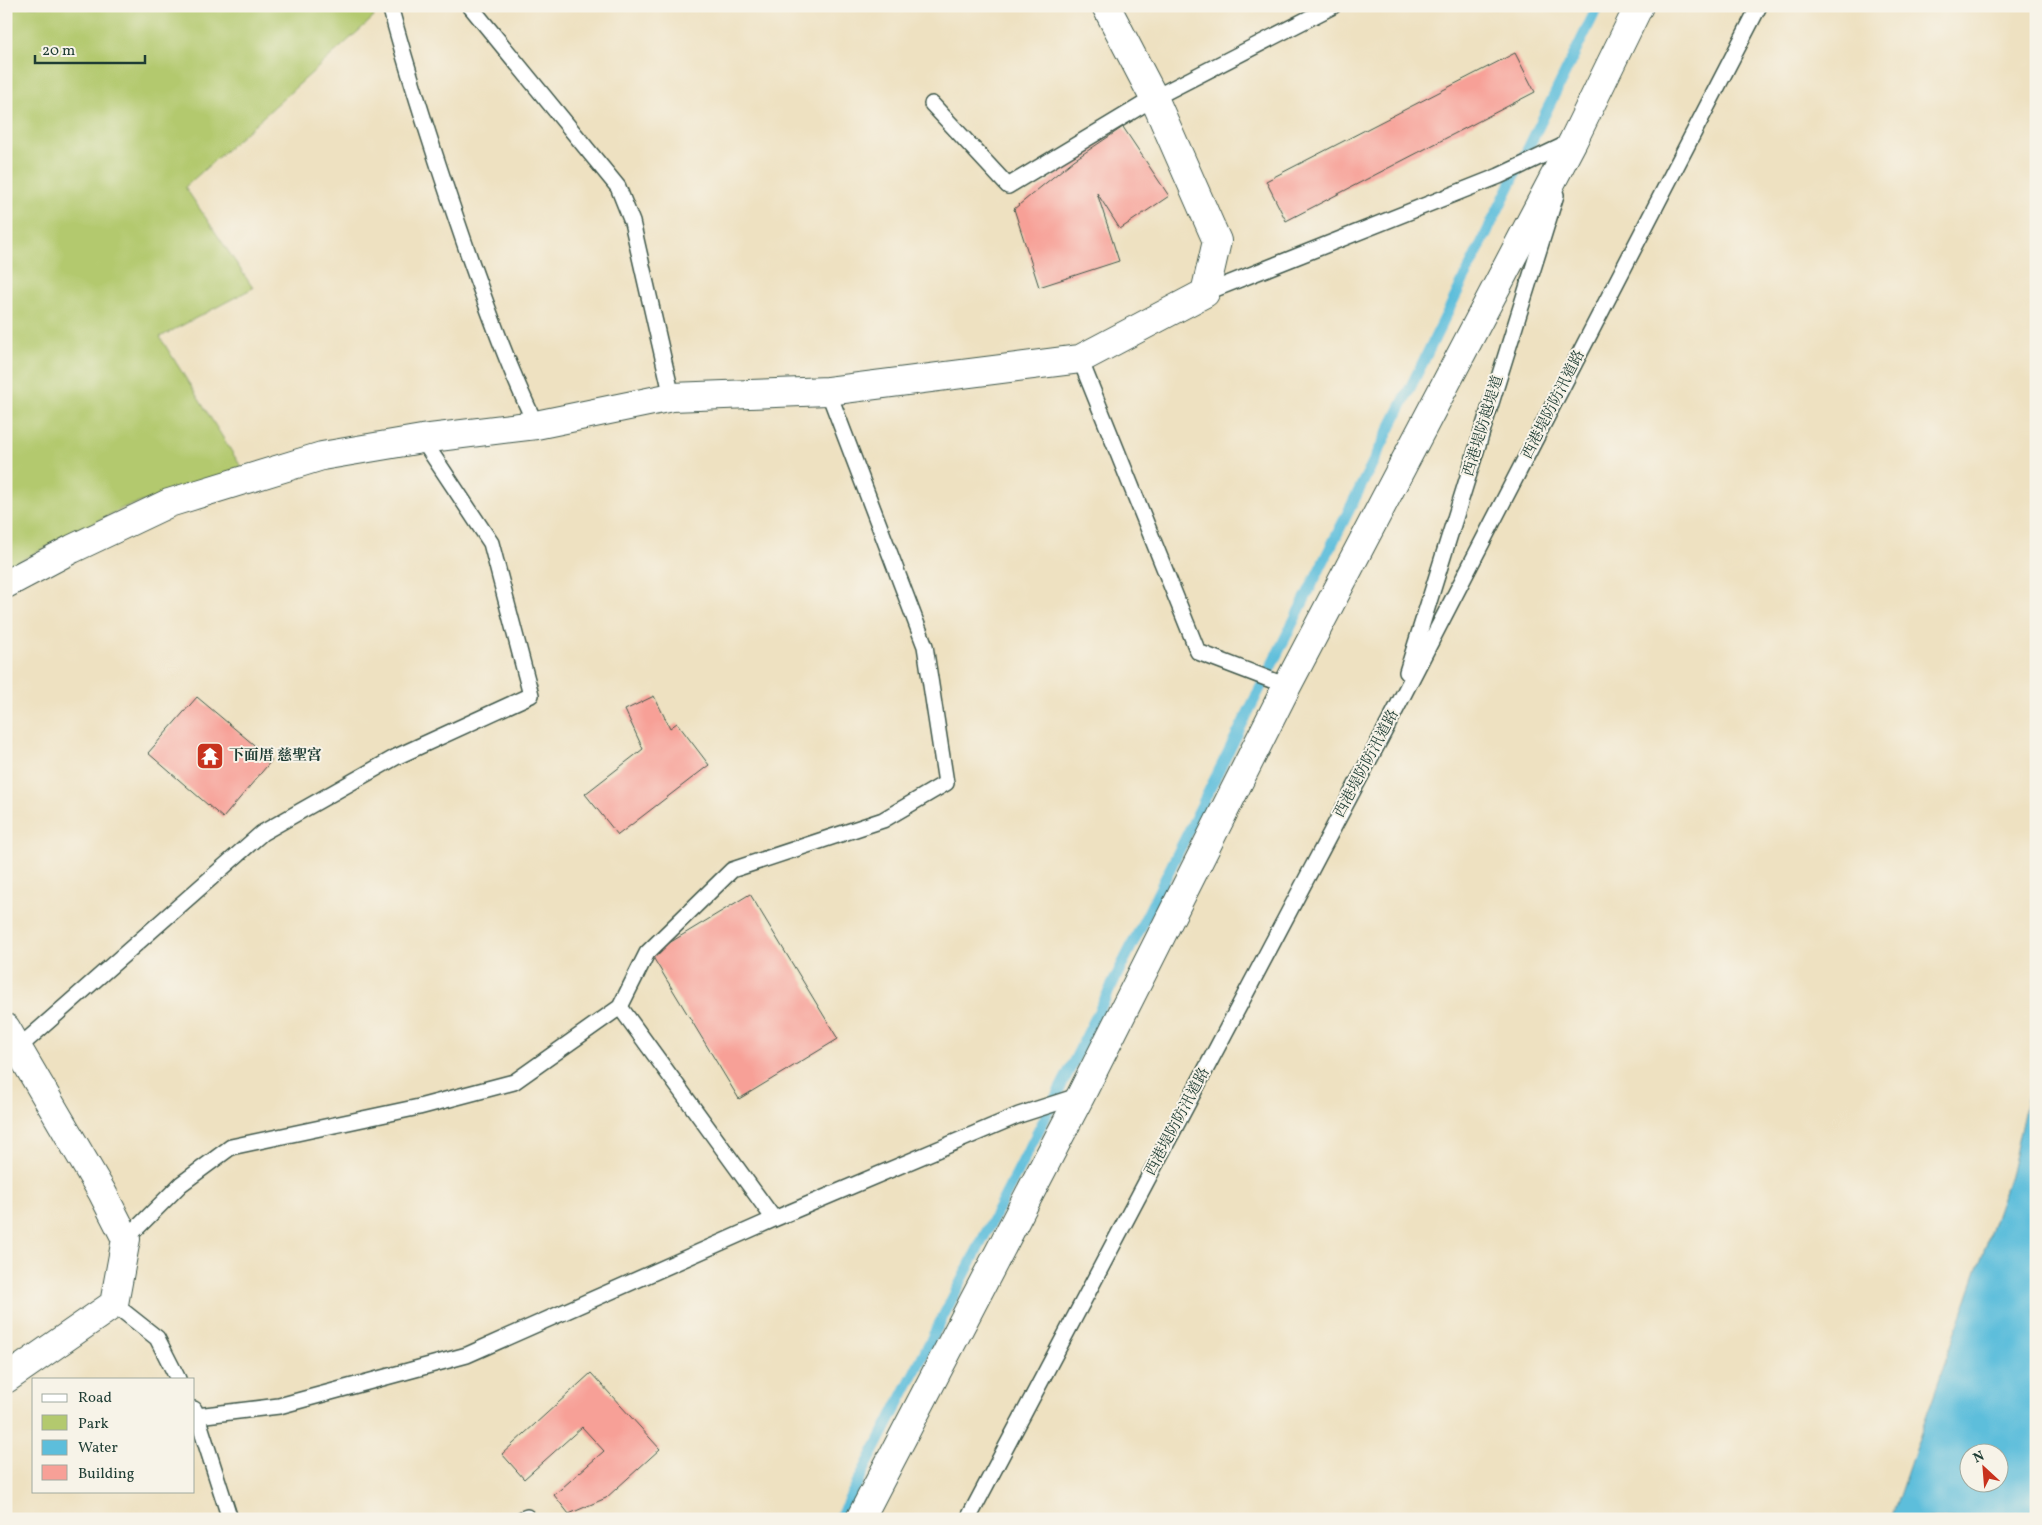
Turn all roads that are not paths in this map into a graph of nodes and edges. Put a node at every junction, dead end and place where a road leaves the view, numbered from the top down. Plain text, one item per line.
1 (390, 6) edge
2 (470, 6) edge
3 (1106, 6) edge
4 (1333, 6) edge
5 (1639, 6) edge
6 (1759, 6) edge
7 (1154, 98) junction
8 (932, 104) dead end
9 (1573, 141) junction
10 (1205, 293) junction
11 (1080, 359) junction
12 (828, 391) junction
13 (672, 397) junction
14 (536, 425) junction
15 (422, 439) junction
16 (6, 584) edge
17 (1287, 686) junction
18 (1395, 712) junction
19 (620, 1007) junction
20 (12, 1038) edge
21 (1081, 1095) junction
22 (774, 1219) junction
23 (126, 1239) junction
24 (114, 1304) junction
25 (177, 1378) edge
26 (6, 1379) edge
27 (196, 1413) edge
28 (230, 1519) edge
29 (860, 1519) edge
30 (968, 1519) edge

1 - 14 lane
2 - 13 lane
3 - 7 street
4 - 7 lane
5 - 9 street
6 - 18 lane, 西港堤防防汛道路
7 - 8 lane
7 - 10 street
9 - 10 lane
9 - 17 street
9 - 18 lane, 西港堤防越堤道
10 - 11 street
11 - 12 street
11 - 17 lane
12 - 13 street
12 - 19 lane
13 - 14 street
14 - 15 street
15 - 16 street
15 - 20 lane
17 - 21 street
18 - 30 lane, 西港堤防防汛道路
19 - 22 lane
19 - 23 lane
20 - 23 street
21 - 22 lane
21 - 29 street
22 - 27 lane
23 - 24 street
24 - 25 lane
24 - 26 street
27 - 28 lane

